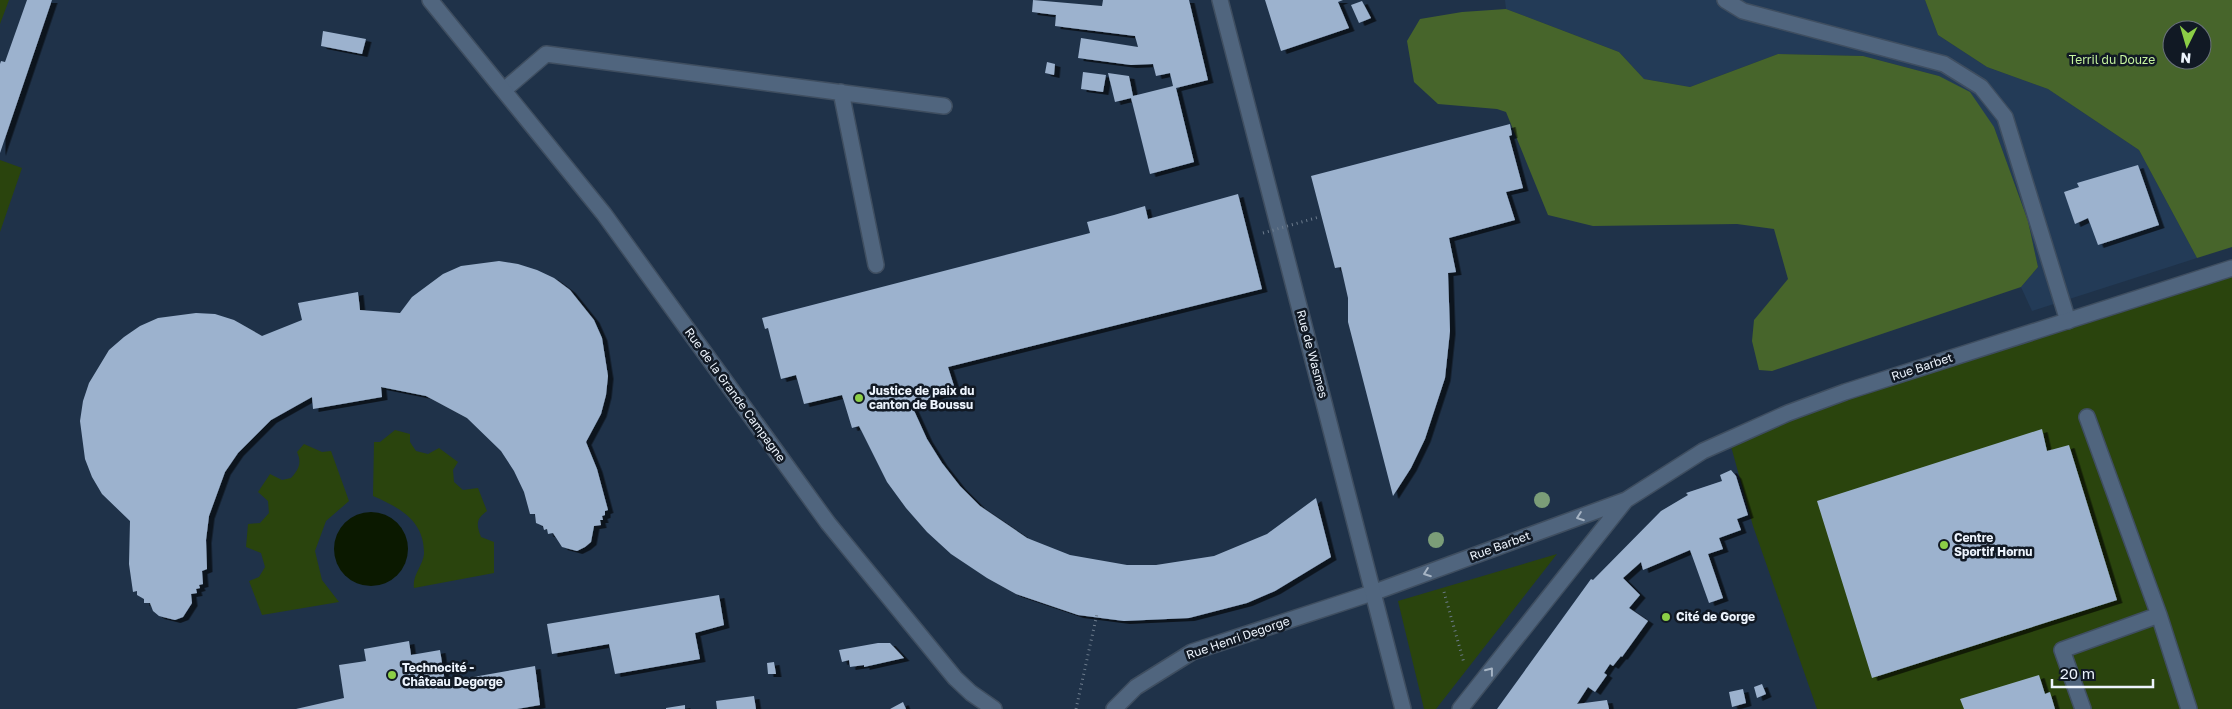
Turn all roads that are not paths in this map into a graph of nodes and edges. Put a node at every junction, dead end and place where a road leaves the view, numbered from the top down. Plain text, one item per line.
1 (430, 0) edge
2 (1220, 0) edge
3 (1725, 0) edge
4 (504, 90) junction
5 (841, 92) junction
6 (944, 106) dead end
7 (876, 266) dead end
8 (2232, 268) edge
9 (2068, 321) junction
10 (2087, 417) dead end
11 (1626, 500) junction
12 (1375, 592) junction
13 (2159, 614) junction
14 (994, 709) edge
15 (1114, 709) edge
16 (1403, 709) edge
17 (1460, 709) edge
18 (2083, 709) edge
19 (2189, 709) edge

1 - 4 street, Rue de la Grande Campagne
2 - 12 street, Rue de Wasmes
3 - 9 street
4 - 5 street
4 - 14 street, Rue de la Grande Campagne
5 - 6 street
5 - 7 street
8 - 9 street, Rue Barbet
9 - 11 street, Rue Barbet
10 - 13 street
11 -> 12 street, Rue Barbet
17 -> 11 street, Rue Barbet
12 - 15 street, Rue Henri Degorge
12 - 16 street, Rue de Wasmes
13 - 18 street
13 - 19 street

